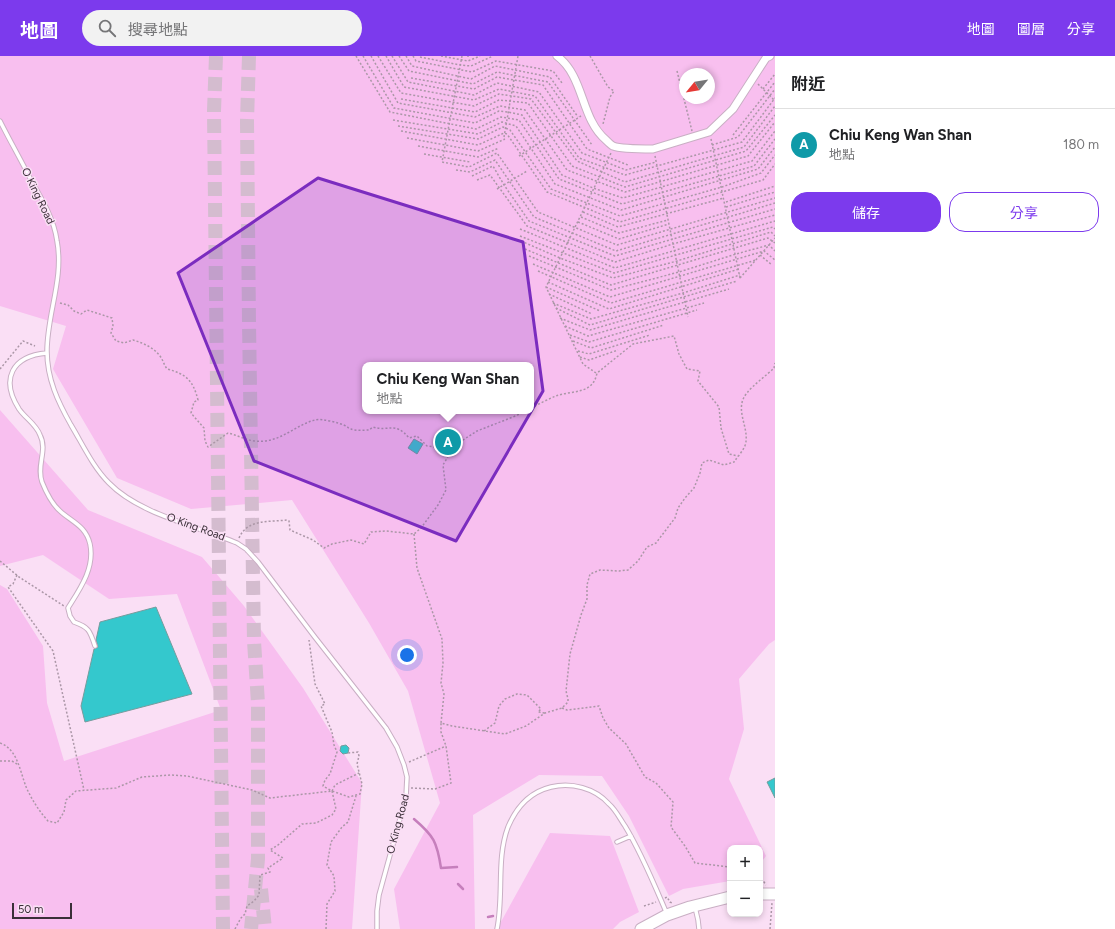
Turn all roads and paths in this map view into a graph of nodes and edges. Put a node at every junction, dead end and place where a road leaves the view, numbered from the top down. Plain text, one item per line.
1 (356, 56) edge
2 (363, 56) edge
3 (370, 56) edge
4 (378, 56) edge
5 (386, 56) edge
6 (392, 56) edge
7 (399, 56) edge
8 (406, 56) edge
9 (413, 56) edge
10 (442, 56) edge
11 (462, 56) edge
12 (480, 56) edge
13 (493, 56) edge
14 (518, 56) edge
15 (556, 56) edge
16 (590, 56) edge
17 (770, 56) edge
18 (420, 57) edge
19 (461, 60) junction
20 (517, 64) junction
21 (460, 65) junction
22 (459, 70) junction
23 (516, 70) junction
24 (677, 71) dead end
25 (775, 74) edge
26 (515, 75) junction
27 (458, 76) junction
28 (411, 78) dead end
29 (752, 79) junction
30 (514, 80) junction
31 (457, 81) junction
32 (775, 82) edge
33 (562, 83) dead end
34 (456, 86) junction
35 (513, 86) junction
36 (763, 89) junction
37 (775, 89) edge
38 (455, 91) junction
39 (512, 91) junction
40 (766, 93) junction
41 (454, 96) junction
42 (511, 96) junction
43 (770, 96) junction
44 (402, 99) dead end
45 (775, 99) edge
46 (453, 102) junction
47 (510, 102) junction
48 (775, 106) edge
49 (452, 107) junction
50 (509, 108) junction
51 (451, 112) junction
52 (508, 112) junction
53 (582, 115) dead end
54 (775, 115) edge
55 (578, 117) junction
56 (507, 118) junction
57 (450, 119) junction
58 (393, 120) dead end
59 (575, 120) junction
60 (0, 121) edge
61 (775, 122) edge
62 (449, 123) junction
63 (506, 123) junction
64 (570, 123) junction
65 (398, 126) dead end
66 (564, 127) junction
67 (505, 128) junction
68 (448, 129) junction
69 (401, 130) dead end
70 (559, 130) junction
71 (775, 131) edge
72 (555, 132) junction
73 (709, 132) junction
74 (504, 133) junction
75 (447, 134) junction
76 (600, 134) junction
77 (733, 134) dead end
78 (551, 135) junction
79 (694, 136) junction
80 (407, 138) dead end
81 (545, 139) junction
82 (446, 140) junction
83 (775, 140) edge
84 (540, 142) junction
85 (445, 145) junction
86 (536, 145) junction
87 (592, 145) dead end
88 (712, 145) junction
89 (418, 146) dead end
90 (613, 146) junction
91 (775, 147) edge
92 (499, 148) dead end
93 (531, 148) junction
94 (653, 149) junction
95 (444, 151) junction
96 (525, 151) junction
97 (713, 151) junction
98 (424, 154) dead end
99 (520, 155) junction
100 (714, 156) junction
101 (775, 156) edge
102 (443, 157) junction
103 (609, 158) junction
104 (715, 161) junction
105 (470, 162) dead end
106 (656, 162) junction
107 (606, 163) junction
108 (775, 164) edge
109 (628, 165) dead end
110 (657, 166) junction
111 (716, 166) junction
112 (604, 168) junction
113 (456, 170) dead end
114 (527, 171) dead end
115 (602, 172) junction
116 (658, 172) junction
117 (717, 172) junction
118 (472, 176) dead end
119 (719, 176) junction
120 (599, 177) junction
121 (659, 177) junction
122 (514, 179) junction
123 (477, 180) dead end
124 (720, 181) junction
125 (509, 182) junction
126 (597, 182) junction
127 (660, 182) junction
128 (504, 185) junction
129 (775, 186) edge
130 (500, 187) junction
131 (661, 187) junction
132 (722, 187) junction
133 (593, 188) junction
134 (497, 189) dead end
135 (662, 192) junction
136 (722, 192) junction
137 (775, 192) edge
138 (591, 193) junction
139 (589, 198) junction
140 (663, 198) junction
141 (724, 198) junction
142 (775, 198) edge
143 (725, 202) junction
144 (664, 203) junction
145 (775, 203) edge
146 (586, 204) junction
147 (726, 207) junction
148 (584, 208) junction
149 (666, 208) junction
150 (775, 209) edge
151 (583, 212) junction
152 (727, 212) junction
153 (667, 214) junction
154 (775, 215) edge
155 (581, 217) junction
156 (728, 217) junction
157 (668, 220) junction
158 (775, 221) edge
159 (578, 222) junction
160 (729, 222) junction
161 (669, 224) junction
162 (576, 228) junction
163 (730, 228) junction
164 (520, 229) dead end
165 (775, 229) edge
166 (670, 230) junction
167 (573, 233) junction
168 (731, 233) junction
169 (671, 234) junction
170 (520, 236) dead end
171 (571, 237) junction
172 (775, 237) edge
173 (732, 238) junction
174 (672, 239) junction
175 (522, 241) dead end
176 (772, 241) junction
177 (568, 242) junction
178 (775, 243) edge
179 (673, 244) junction
180 (733, 244) junction
181 (769, 245) junction
182 (565, 248) junction
183 (525, 249) dead end
184 (734, 249) junction
185 (674, 250) junction
186 (764, 251) junction
187 (775, 251) edge
188 (563, 252) junction
189 (736, 254) junction
190 (675, 255) junction
191 (760, 255) junction
192 (529, 256) dead end
193 (560, 258) junction
194 (737, 259) junction
195 (756, 260) junction
196 (775, 260) edge
197 (677, 261) junction
198 (558, 262) junction
199 (533, 264) dead end
200 (738, 265) junction
201 (772, 265) dead end
202 (678, 266) junction
203 (556, 267) junction
204 (739, 269) junction
205 (538, 271) dead end
206 (553, 272) junction
207 (679, 272) junction
208 (740, 274) junction
209 (551, 276) junction
210 (680, 276) junction
211 (681, 281) junction
212 (737, 281) dead end
213 (548, 282) junction
214 (546, 287) junction
215 (682, 287) junction
216 (729, 289) dead end
217 (683, 293) junction
218 (549, 294) junction
219 (684, 298) junction
220 (685, 302) junction
221 (54, 303) junction
222 (553, 303) junction
223 (704, 303) dead end
224 (556, 308) junction
225 (686, 308) junction
226 (697, 310) dead end
227 (600, 311) dead end
228 (688, 313) junction
229 (592, 314) dead end
230 (688, 317) dead end
231 (560, 318) junction
232 (664, 325) dead end
233 (565, 326) junction
234 (570, 335) junction
235 (650, 336) dead end
236 (573, 342) junction
237 (35, 346) dead end
238 (618, 350) dead end
239 (578, 351) junction
240 (47, 353) junction
241 (580, 357) junction
242 (775, 363) edge
243 (0, 369) edge
244 (597, 373) junction
245 (534, 407) edge
246 (520, 414) edge
247 (449, 449) junction
248 (738, 456) junction
249 (414, 534) junction
250 (237, 543) junction
251 (0, 561) edge
252 (17, 575) junction
253 (68, 608) junction
254 (314, 636) junction
255 (95, 646) dead end
256 (562, 708) junction
257 (545, 713) junction
258 (441, 723) junction
259 (484, 732) junction
260 (0, 743) edge
261 (446, 746) junction
262 (348, 753) dead end
263 (0, 761) edge
264 (18, 764) junction
265 (404, 765) junction
266 (359, 773) junction
267 (408, 788) junction
268 (84, 791) junction
269 (332, 791) junction
270 (356, 796) junction
271 (631, 836) junction
272 (617, 842) dead end
273 (727, 867) edge
274 (763, 894) edge
275 (774, 896) edge
276 (727, 898) edge
277 (695, 906) junction
278 (667, 915) junction
279 (235, 929) edge
280 (326, 929) edge
281 (377, 929) edge
282 (497, 929) edge
283 (641, 929) edge
284 (699, 929) edge
285 (770, 929) edge

1 - 62 path
2 - 57 path
3 - 51 path
4 - 46 path
5 - 41 path
6 - 38 path
7 - 31 path
8 - 27 path
9 - 22 path
10 - 19 path
11 - 19 path
12 - 19 path
13 - 21 path
14 - 20 path
15 - 76 street
16 - 76 path
17 - 29 street
18 - 21 path
19 - 21 path
20 - 22 path
20 - 23 path
20 - 33 path
21 - 22 path
22 - 27 path
23 - 26 path
23 - 27 path
23 - 55 path
24 - 79 path
25 - 36 path
26 - 30 path
26 - 31 path
26 - 59 path
27 - 31 path
28 - 34 path
29 - 36 path
29 - 73 street
30 - 34 path
30 - 35 path
30 - 64 path
31 - 34 path
32 - 40 path
34 - 38 path
35 - 38 path
35 - 39 path
35 - 66 path
36 - 40 path
37 - 43 path
38 - 41 path
39 - 41 path
39 - 42 path
39 - 70 path
40 - 43 path
40 - 77 path
41 - 46 path
42 - 46 path
42 - 47 path
42 - 72 path
43 - 45 path
43 - 88 path
44 - 49 path
45 - 97 path
46 - 49 path
47 - 49 path
47 - 50 path
47 - 78 path
48 - 100 path
49 - 51 path
50 - 51 path
50 - 52 path
50 - 81 path
51 - 57 path
52 - 56 path
52 - 57 path
52 - 84 path
53 - 55 path
54 - 104 path
55 - 59 path
56 - 62 path
56 - 63 path
56 - 86 path
57 - 62 path
58 - 68 path
59 - 64 path
59 - 87 path
60 - 221 lane, O King Road
61 - 111 path
62 - 68 path
63 - 67 path
63 - 68 path
63 - 93 path
64 - 66 path
64 - 103 path
65 - 75 path
66 - 70 path
66 - 107 path
67 - 74 path
67 - 75 path
67 - 96 path
68 - 75 path
69 - 82 path
70 - 72 path
70 - 112 path
71 - 117 path
72 - 78 path
72 - 115 path
73 - 79 street
73 - 88 path
74 - 82 path
74 - 85 path
74 - 99 path
75 - 82 path
76 - 90 street
78 - 81 path
78 - 120 path
79 - 94 street
80 - 85 path
81 - 84 path
81 - 126 path
82 - 85 path
83 - 119 path
84 - 86 path
84 - 133 path
85 - 95 path
86 - 93 path
86 - 138 path
88 - 97 path
89 - 95 path
90 - 94 street
90 - 103 path
91 - 124 path
92 - 95 path
93 - 96 path
93 - 139 path
94 - 106 path
95 - 102 path
96 - 99 path
96 - 146 path
97 - 100 path
97 - 110 path
98 - 102 path
99 - 148 path
100 - 104 path
100 - 116 path
101 - 132 path
102 - 105 path
102 - 122 path
103 - 107 path
103 - 109 path
104 - 111 path
104 - 121 path
106 - 107 path
106 - 110 path
107 - 112 path
108 - 136 path
110 - 112 path
110 - 116 path
111 - 117 path
111 - 127 path
112 - 115 path
113 - 125 path
114 - 122 path
115 - 116 path
115 - 120 path
116 - 121 path
117 - 119 path
117 - 131 path
118 - 128 path
119 - 124 path
119 - 135 path
120 - 121 path
120 - 126 path
121 - 127 path
122 - 125 path
122 - 162 path
123 - 130 path
124 - 132 path
124 - 140 path
125 - 128 path
125 - 167 path
126 - 127 path
126 - 133 path
127 - 131 path
128 - 130 path
128 - 171 path
129 - 143 path
130 - 134 path
130 - 177 path
131 - 133 path
131 - 135 path
132 - 136 path
132 - 144 path
133 - 138 path
135 - 138 path
135 - 140 path
136 - 141 path
136 - 149 path
137 - 147 path
138 - 139 path
139 - 140 path
139 - 146 path
140 - 144 path
141 - 143 path
141 - 153 path
142 - 152 path
143 - 147 path
144 - 146 path
144 - 149 path
145 - 156 path
146 - 148 path
147 - 152 path
148 - 149 path
148 - 151 path
149 - 153 path
150 - 160 path
151 - 153 path
151 - 155 path
152 - 156 path
152 - 166 path
153 - 157 path
154 - 163 path
155 - 157 path
155 - 159 path
156 - 160 path
156 - 169 path
157 - 161 path
158 - 168 path
159 - 161 path
159 - 162 path
160 - 163 path
160 - 174 path
161 - 166 path
162 - 166 path
162 - 167 path
163 - 168 path
163 - 179 path
164 - 182 path
165 - 173 path
166 - 169 path
167 - 169 path
167 - 171 path
168 - 173 path
168 - 185 path
169 - 174 path
170 - 188 path
171 - 174 path
171 - 177 path
172 - 176 path
172 - 180 path
173 - 180 path
173 - 190 path
174 - 179 path
175 - 193 path
176 - 178 path
176 - 181 path
176 - 184 path
177 - 179 path
177 - 182 path
179 - 185 path
180 - 184 path
180 - 197 path
181 - 186 path
181 - 187 path
181 - 189 path
182 - 185 path
182 - 188 path
183 - 198 path
184 - 189 path
184 - 202 path
185 - 190 path
186 - 191 path
186 - 194 path
186 - 196 path
188 - 190 path
188 - 193 path
189 - 194 path
189 - 207 path
190 - 197 path
191 - 195 path
191 - 201 path
192 - 203 path
193 - 197 path
193 - 198 path
194 - 200 path
194 - 210 path
195 - 200 path
195 - 208 path
197 - 202 path
198 - 202 path
198 - 203 path
199 - 206 path
200 - 204 path
200 - 211 path
202 - 207 path
203 - 206 path
203 - 207 path
204 - 208 path
204 - 215 path
205 - 209 path
206 - 209 path
206 - 210 path
207 - 210 path
208 - 217 path
209 - 211 path
209 - 213 path
210 - 211 path
211 - 215 path
212 - 219 path
213 - 214 path
213 - 215 path
214 - 218 path
214 - 227 path
215 - 217 path
216 - 220 path
217 - 219 path
217 - 222 path
218 - 222 path
218 - 229 path
219 - 220 path
219 - 224 path
220 - 225 path
220 - 231 path
221 - 240 lane, O King Road
221 - 247 path
222 - 224 path
223 - 225 path
224 - 231 path
225 - 228 path
225 - 233 path
226 - 228 path
228 - 230 path
228 - 234 path
231 - 233 path
232 - 236 path
233 - 234 path
234 - 236 path
235 - 239 path
236 - 239 path
237 - 243 path
238 - 241 path
239 - 241 path
240 - 250 lane, O King Road
240 - 253 lane
241 - 244 path
242 - 248 path
244 - 245 path
244 - 248 path
246 - 247 path
247 - 249 path
248 - 256 path
249 - 250 path
249 - 258 path
250 - 254 lane, O King Road
251 - 252 path
252 - 253 path
252 - 268 path
253 - 255 lane
254 - 265 lane, O King Road
254 - 269 path
256 - 257 path
256 - 273 path
257 - 259 path
257 - 259 path
258 - 259 path
258 - 261 path
260 - 264 path
261 - 265 path
261 - 267 path
262 - 266 path
263 - 264 path
264 - 268 path
265 - 267 lane, O King Road
266 - 269 path
266 - 270 path
267 - 281 lane, O King Road
268 - 269 path
269 - 270 path
269 - 279 path
270 - 280 path
271 - 272 lane
271 - 278 lane
271 - 282 lane
274 - 275 main road
275 - 285 path
276 - 277 main road
277 - 278 main road
277 - 284 lane
278 - 283 main road

